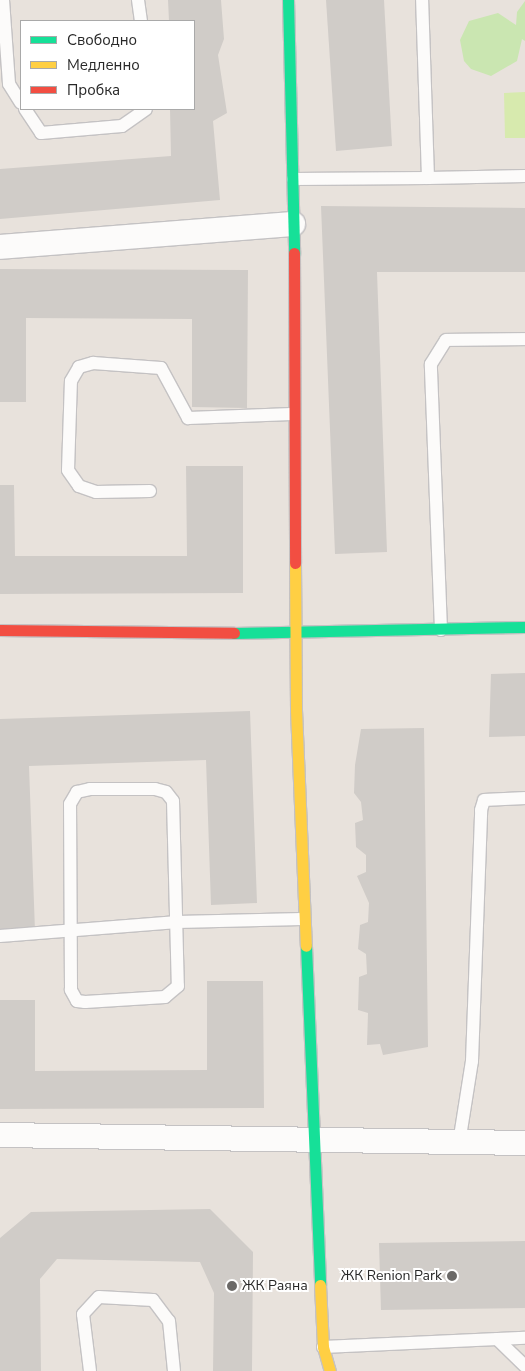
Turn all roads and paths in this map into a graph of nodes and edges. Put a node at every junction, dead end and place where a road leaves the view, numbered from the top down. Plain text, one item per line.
1 (3, 0) edge
2 (138, 0) edge
3 (288, 0) edge
4 (422, 0) edge
5 (141, 20) edge
6 (20, 102) edge
7 (26, 110) edge
8 (145, 110) edge
9 (525, 176) edge
10 (428, 178) junction
11 (293, 179) junction
12 (293, 224) junction
13 (0, 247) edge
14 (525, 339) edge
15 (292, 414) junction
16 (150, 491) dead end
17 (525, 628) edge
18 (0, 630) edge
19 (441, 630) junction
20 (297, 634) junction
21 (525, 798) edge
22 (302, 919) junction
23 (177, 922) junction
24 (71, 932) junction
25 (0, 936) edge
26 (0, 1134) edge
27 (314, 1142) junction
28 (459, 1143) junction
29 (525, 1143) edge
30 (525, 1338) edge
31 (497, 1339) junction
32 (323, 1348) junction
33 (525, 1366) edge
34 (90, 1371) edge
35 (174, 1371) edge
36 (330, 1371) edge

1 - 6 lane
2 - 5 lane
3 - 11 street
4 - 10 lane
7 - 8 lane
9 - 10 lane
10 - 11 lane
11 - 12 street
12 - 13 street
12 - 15 street
14 - 19 lane
15 - 16 lane
15 - 20 street
17 - 19 street
18 - 20 street
19 - 20 street
20 - 22 street
21 - 28 lane
22 - 23 lane
22 - 27 street
23 - 24 lane
23 - 24 lane
23 - 24 lane
24 - 25 lane
26 - 27 street
27 - 28 street
27 - 32 street
28 - 29 street
30 - 31 lane
31 - 32 lane
31 - 33 lane
32 - 36 street
34 - 35 lane

